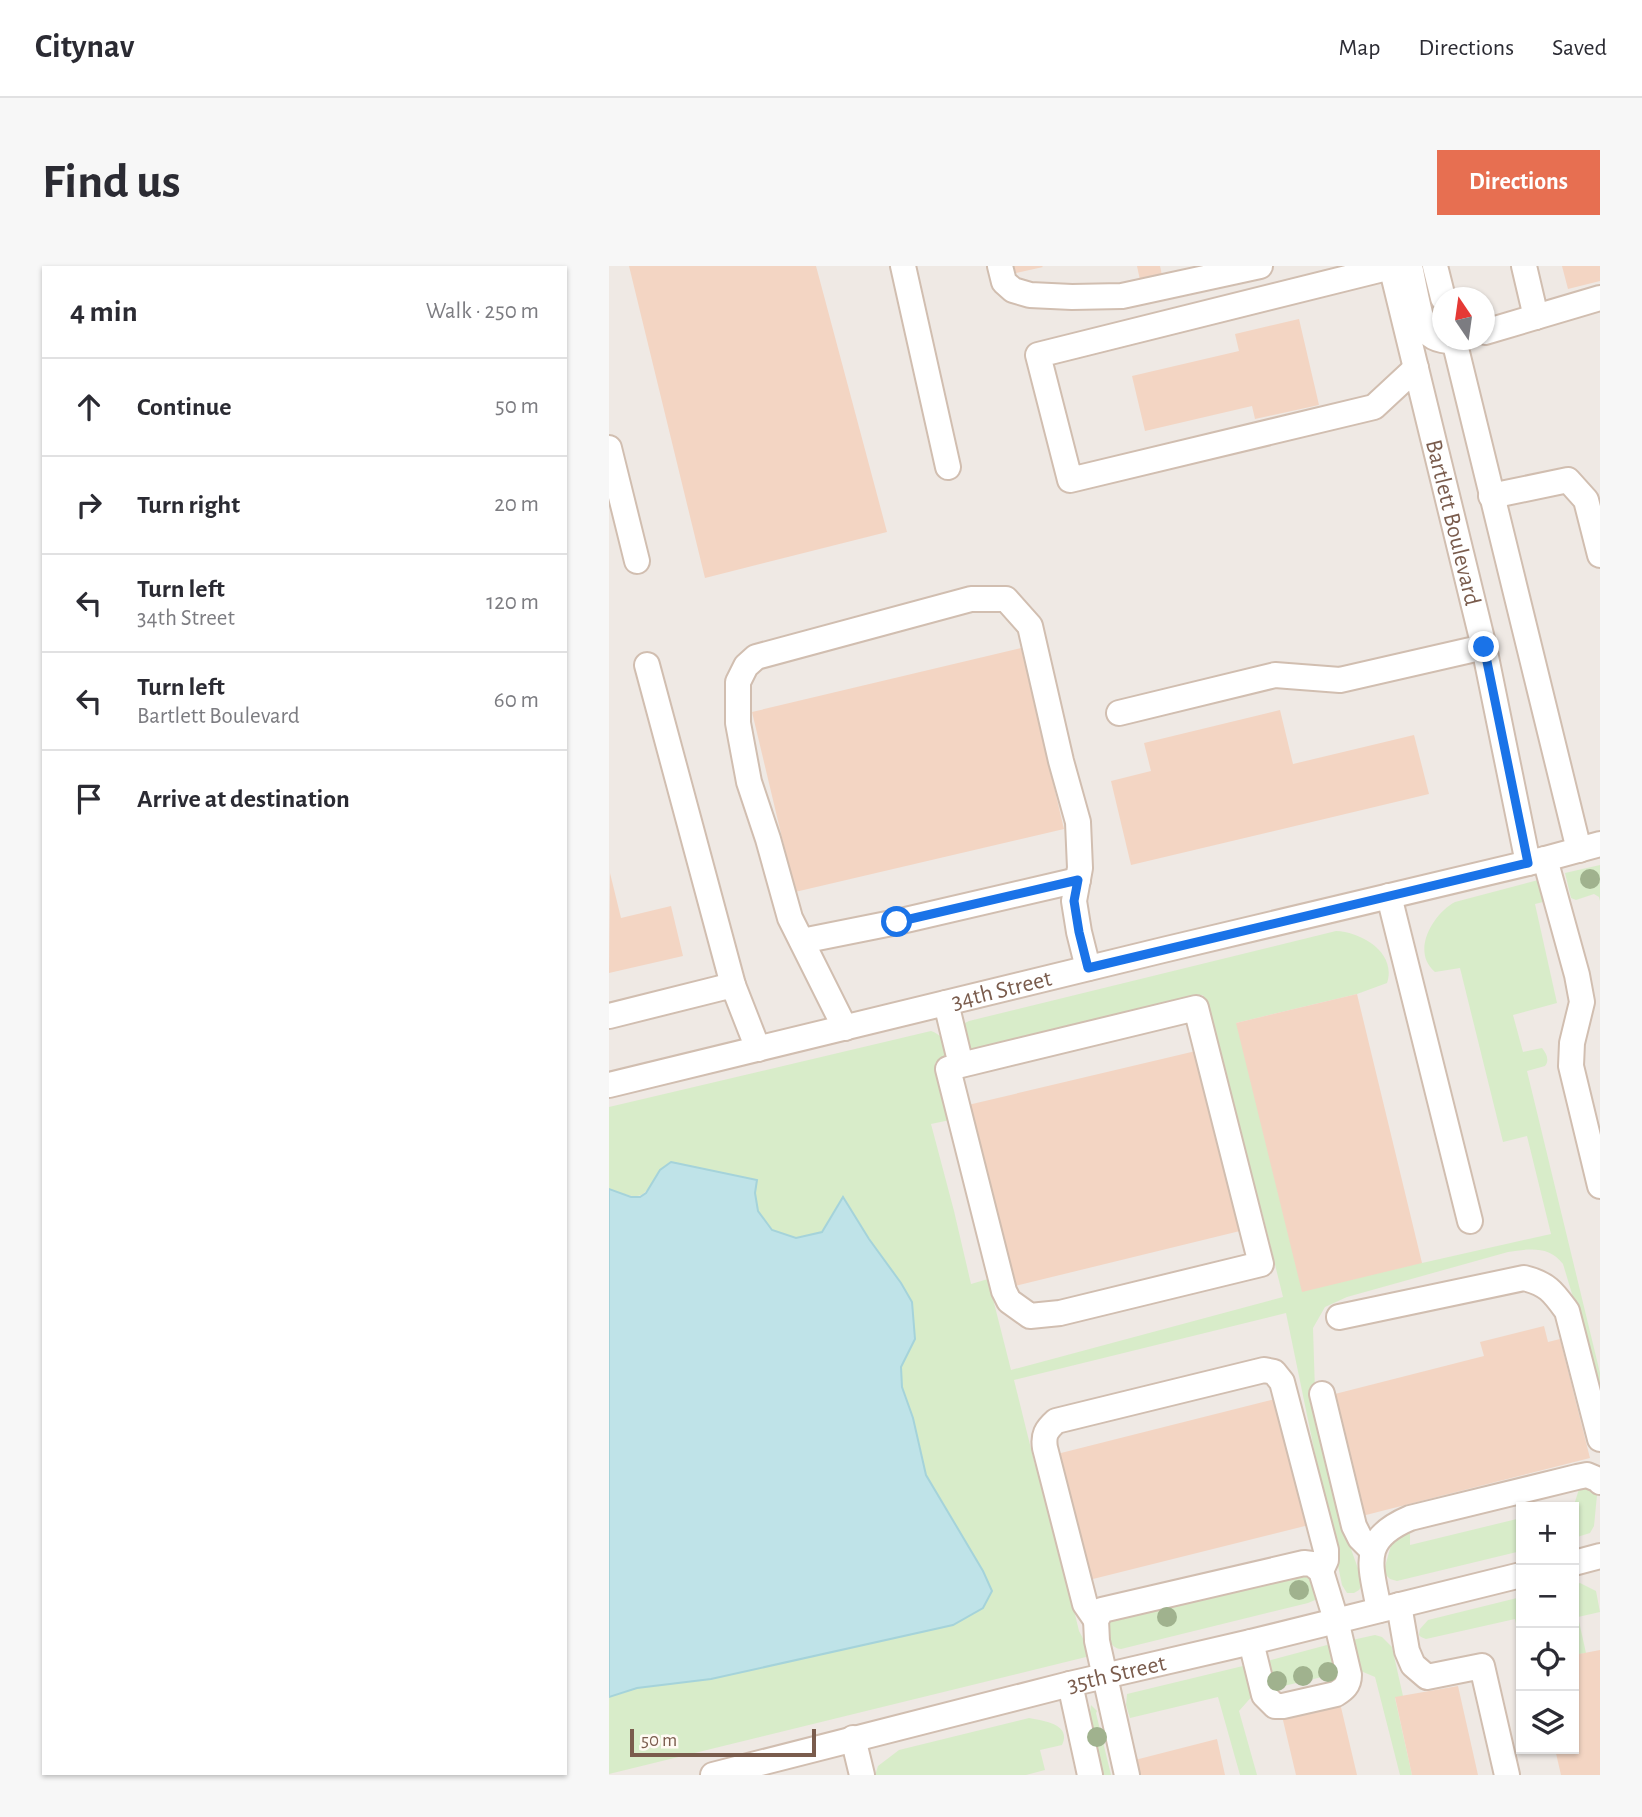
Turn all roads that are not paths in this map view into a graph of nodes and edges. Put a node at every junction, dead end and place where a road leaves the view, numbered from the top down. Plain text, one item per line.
1 (903, 266) edge
2 (1000, 266) edge
3 (1260, 266) edge
4 (1397, 266) edge
5 (1435, 266) edge
6 (1524, 266) edge
7 (1440, 287) edge
8 (1600, 298) edge
9 (1536, 317) junction
10 (1495, 329) edge
11 (1432, 335) edge
12 (1458, 350) edge
13 (1416, 368) junction
14 (609, 449) edge
15 (948, 467) dead end
16 (1491, 496) junction
17 (1600, 555) edge
18 (637, 561) dead end
19 (1484, 647) junction
20 (647, 665) dead end
21 (1119, 713) dead end
22 (1590, 847) edge
23 (1536, 861) junction
24 (1078, 880) junction
25 (1389, 896) junction
26 (802, 942) junction
27 (1088, 968) junction
28 (733, 985) junction
29 (946, 1003) junction
30 (609, 1016) edge
31 (845, 1028) junction
32 (758, 1049) junction
33 (961, 1065) junction
34 (609, 1085) edge
35 (1600, 1186) edge
36 (1470, 1221) dead end
37 (1339, 1317) dead end
38 (1322, 1394) dead end
39 (1600, 1439) edge
40 (1600, 1482) edge
41 (1372, 1549) junction
42 (1600, 1556) edge
43 (1579, 1562) edge
44 (1321, 1571) junction
45 (1516, 1576) edge
46 (1389, 1607) junction
47 (1096, 1620) junction
48 (1336, 1620) junction
49 (1251, 1642) junction
50 (1104, 1677) junction
51 (1070, 1684) junction
52 (853, 1738) junction
53 (772, 1768) edge
54 (713, 1775) edge
55 (862, 1775) edge
56 (1090, 1775) edge
57 (1127, 1775) edge
58 (1507, 1775) edge

1 - 15 street
2 - 3 street
4 - 11 street, Bartlett Boulevard
4 - 13 street, Bartlett Boulevard
4 - 13 street
5 - 7 street
6 - 9 street
8 - 9 street
9 - 10 street
12 - 16 street, Bartlett Boulevard
13 - 19 street, Bartlett Boulevard
14 - 18 street
16 - 17 street
16 - 22 street, Bartlett Boulevard
19 - 21 street
19 - 23 street, Bartlett Boulevard
20 - 28 street
22 - 23 street, 34th Street
23 - 25 street, 34th Street
23 - 35 street, Bartlett Boulevard
24 - 26 street
24 - 26 street
24 - 27 street
25 - 27 street, 34th Street
25 - 36 street
26 - 31 street
27 - 29 street, 34th Street
28 - 30 street
28 - 32 street
29 - 31 street, 34th Street
29 - 33 street
31 - 32 street, 34th Street
32 - 34 street, 34th Street
33 - 33 street
37 - 39 street
38 - 41 street
40 - 41 street
41 - 46 street
42 - 43 street
44 - 47 street
44 - 47 street
44 - 48 street
45 - 46 street, 35th Street
46 - 48 street, 35th Street
46 - 58 street
47 - 50 street
48 - 49 street, 35th Street
48 - 49 street
49 - 50 street, 35th Street
50 - 51 street, 35th Street
50 - 57 street
51 - 52 street, 35th Street
51 - 56 street
52 - 53 street, 35th Street
52 - 55 street
53 - 54 street, 35th Street

